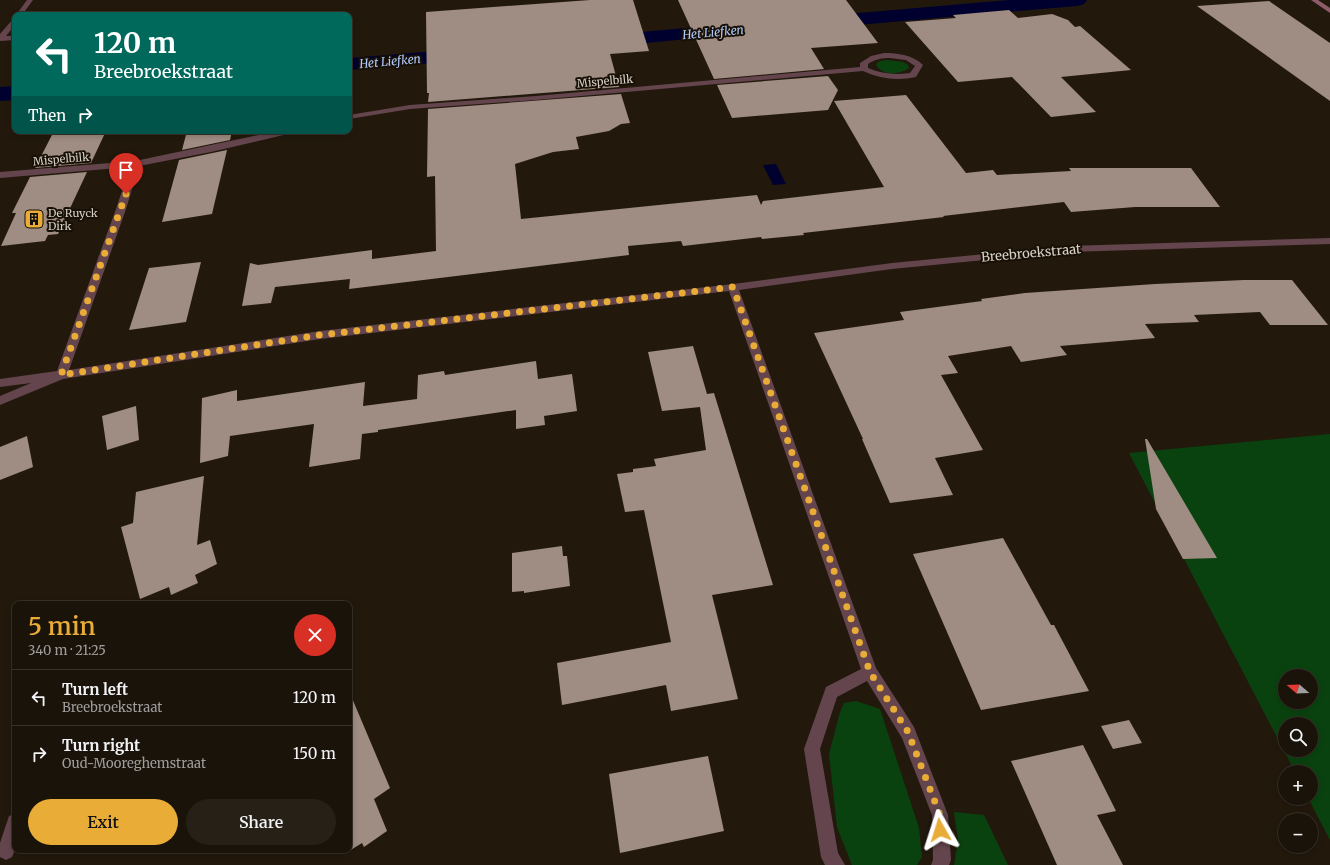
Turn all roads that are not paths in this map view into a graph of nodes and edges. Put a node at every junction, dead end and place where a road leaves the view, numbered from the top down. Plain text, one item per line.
1 (30, 0) edge
2 (1314, 0) edge
3 (1330, 11) edge
4 (20, 12) edge
5 (12, 24) edge
6 (12, 38) edge
7 (0, 39) edge
8 (864, 69) junction
9 (352, 117) edge
10 (275, 134) edge
11 (135, 164) junction
12 (0, 175) edge
13 (1330, 242) edge
14 (733, 287) junction
15 (61, 375) junction
16 (0, 383) edge
17 (0, 401) edge
18 (870, 672) junction
19 (12, 833) edge
20 (7, 851) edge
21 (836, 865) edge
22 (940, 865) edge

1 - 4 street
2 - 3 street
5 - 7 street
6 - 7 street
8 - 8 street, Mispelbilk
8 - 9 street, Mispelbilk
10 - 11 street, Mispelbilk
11 - 12 street, Mispelbilk
11 - 15 street
13 - 14 street, Breebroekstraat
14 - 15 street, Breebroekstraat
14 - 18 street
15 - 16 street
15 - 17 street, Breebroekstraat
18 - 21 street
18 - 22 street
19 - 20 street

